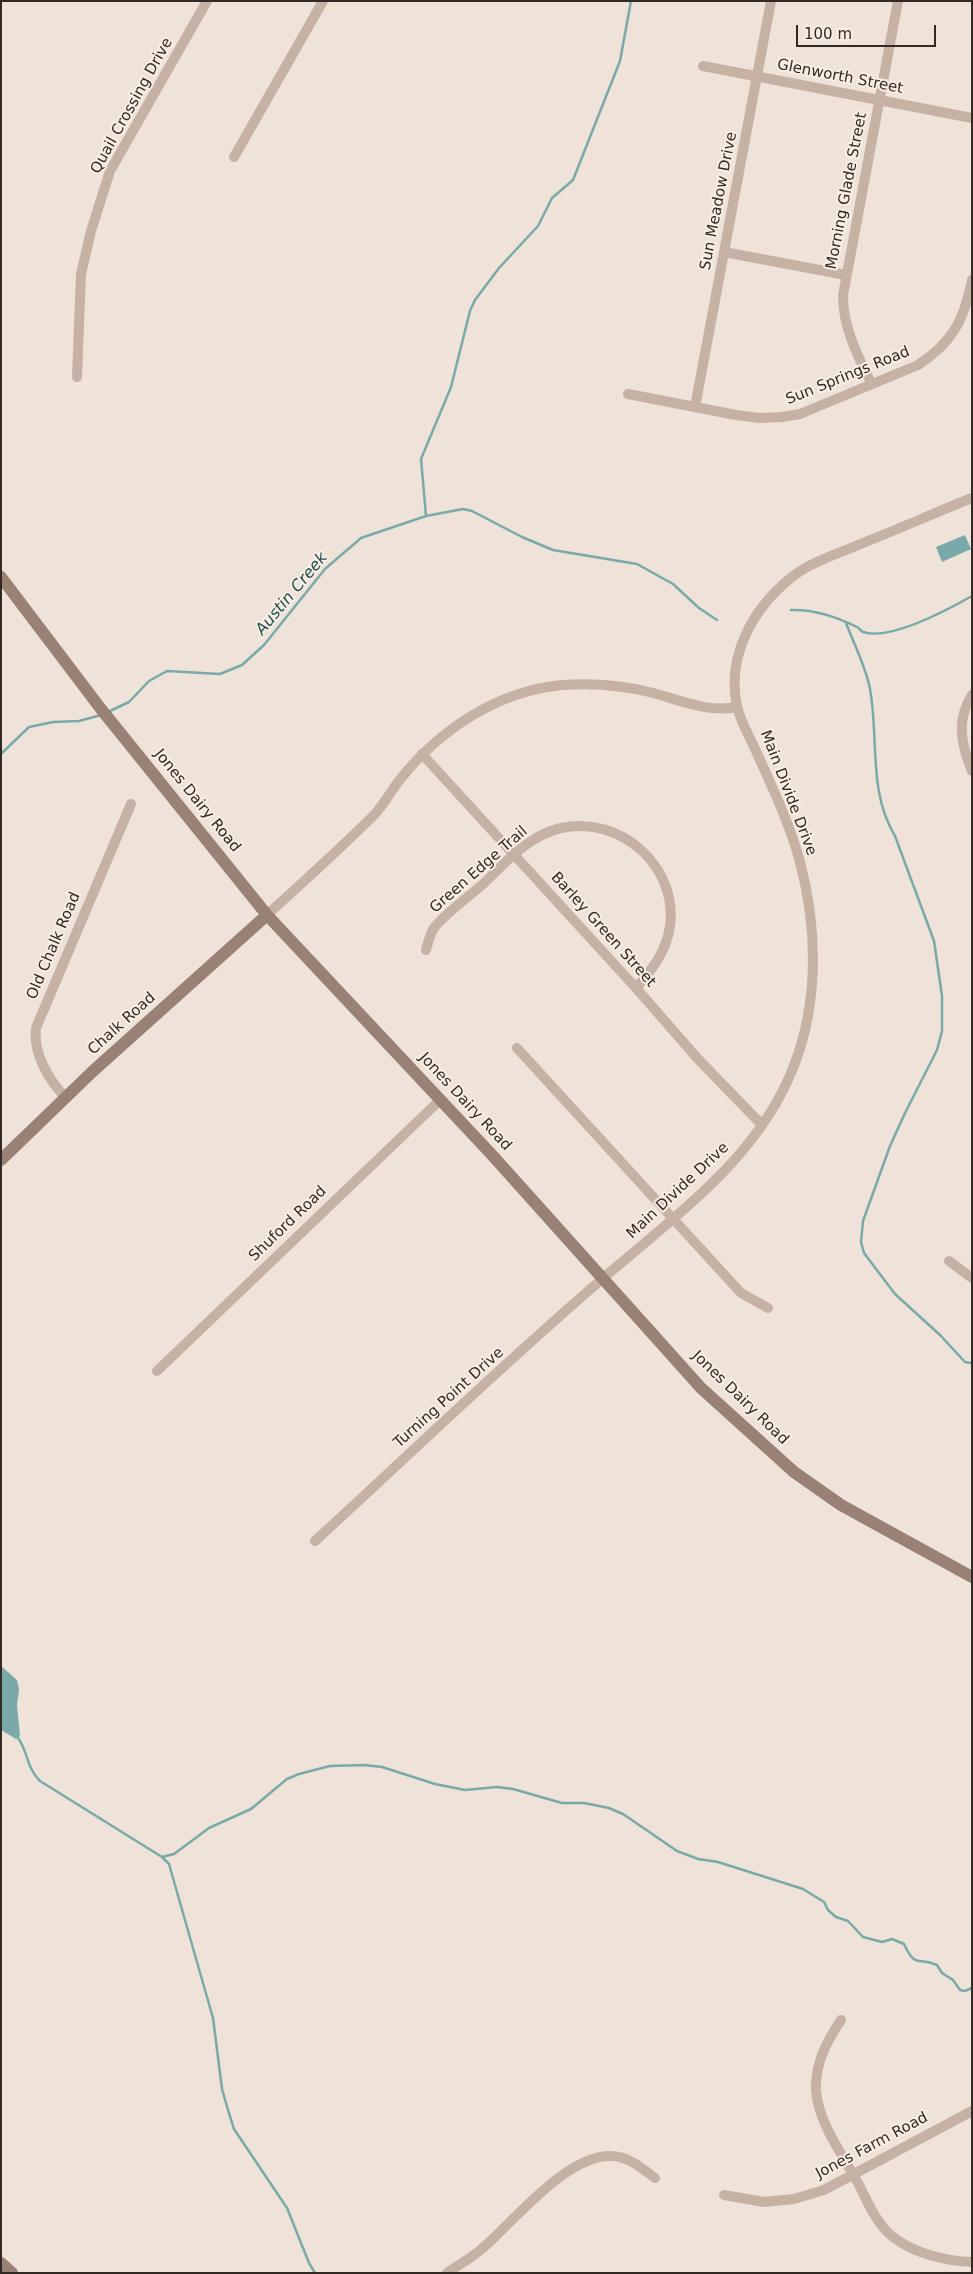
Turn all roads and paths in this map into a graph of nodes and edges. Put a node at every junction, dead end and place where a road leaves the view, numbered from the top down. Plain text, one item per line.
1 (207, 1) edge
2 (323, 1) edge
3 (771, 1) edge
4 (898, 1) edge
5 (703, 66) dead end
6 (758, 76) junction
7 (879, 99) junction
8 (972, 118) edge
9 (234, 157) dead end
10 (724, 252) junction
11 (846, 275) junction
12 (972, 280) edge
13 (77, 377) dead end
14 (870, 383) junction
15 (628, 394) dead end
16 (695, 407) junction
17 (972, 498) edge
18 (1, 577) edge
19 (972, 695) edge
20 (737, 707) junction
21 (422, 754) junction
22 (972, 771) edge
23 (131, 804) dead end
24 (514, 856) junction
25 (267, 915) junction
26 (426, 950) dead end
27 (636, 988) junction
28 (517, 1048) dead end
29 (65, 1097) junction
30 (440, 1100) junction
31 (762, 1125) junction
32 (1, 1160) edge
33 (672, 1218) junction
34 (949, 1261) dead end
35 (603, 1278) junction
36 (972, 1278) edge
37 (768, 1308) dead end
38 (157, 1371) dead end
39 (315, 1541) dead end
40 (972, 1577) edge
41 (841, 2020) dead end
42 (972, 2110) edge
43 (853, 2174) junction
44 (654, 2178) dead end
45 (724, 2195) dead end
46 (972, 2262) edge
47 (1, 2263) edge
48 (12, 2273) edge
49 (447, 2273) edge

1 - 13 street, Quail Crossing Drive
2 - 9 street
3 - 6 street, Sun Meadow Drive
4 - 7 street, Morning Glade Street
5 - 6 street, Glenworth Street
6 - 7 street, Glenworth Street
6 - 10 street, Sun Meadow Drive
7 - 8 street, Glenworth Street
7 - 11 street, Morning Glade Street
10 - 11 street
10 - 16 street, Sun Meadow Drive
11 - 14 street, Morning Glade Street
12 - 14 street, Sun Springs Road
14 - 16 street, Sun Springs Road
15 - 16 street, Sun Springs Road
17 - 20 street, Main Divide Drive
18 - 25 street, Jones Dairy Road
19 - 22 street
20 - 21 street
20 - 31 street, Main Divide Drive
21 - 24 street, Barley Green Street
21 - 25 street
23 - 29 street, Old Chalk Road
24 - 26 street, Green Edge Trail
24 - 27 street, Barley Green Street
24 - 27 street, Green Edge Trail
25 - 29 street, Chalk Road
25 - 30 street, Jones Dairy Road
27 - 31 street, Barley Green Street
28 - 33 street
29 - 32 street, Chalk Road
30 - 35 street, Jones Dairy Road
30 - 38 street, Shuford Road
31 - 33 street, Main Divide Drive
33 - 35 street, Main Divide Drive
33 - 37 street
34 - 36 street
35 - 39 street, Turning Point Drive
35 - 40 street, Jones Dairy Road
41 - 43 street
42 - 43 street, Jones Farm Road
43 - 45 street, Jones Farm Road
43 - 46 street
44 - 49 street
47 - 48 street

